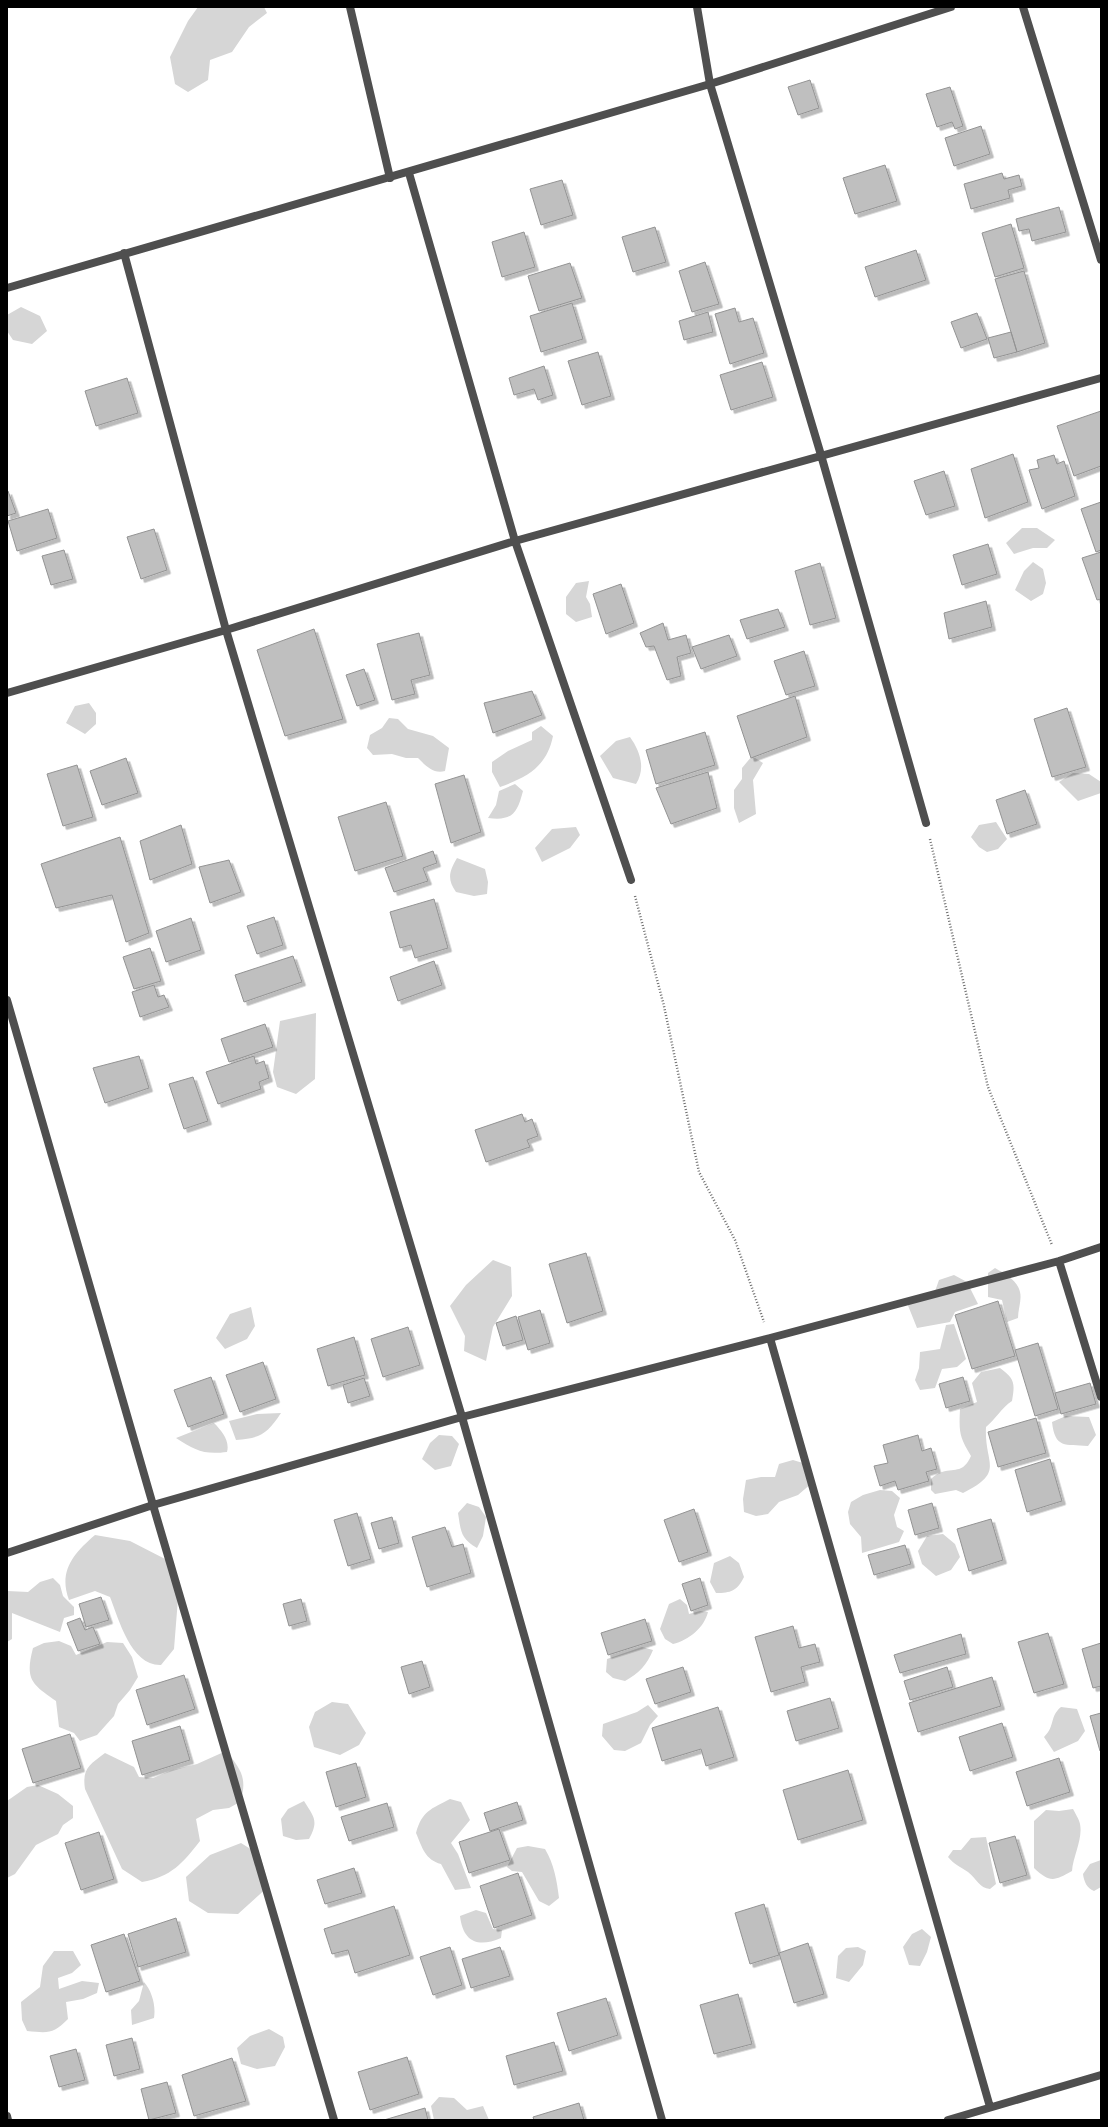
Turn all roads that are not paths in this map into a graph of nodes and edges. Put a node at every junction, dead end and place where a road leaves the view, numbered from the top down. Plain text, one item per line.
1 (350, 7) edge
2 (696, 7) edge
3 (951, 7) edge
4 (1023, 7) edge
5 (710, 84) junction
6 (410, 173) junction
7 (390, 178) junction
8 (124, 253) junction
9 (1101, 260) edge
10 (7, 288) edge
11 (1101, 378) edge
12 (821, 455) junction
13 (515, 541) junction
14 (226, 630) junction
15 (7, 693) edge
16 (926, 823) road end
17 (631, 880) road end
18 (7, 1000) edge
19 (1101, 1247) edge
20 (1059, 1261) junction
21 (770, 1338) junction
22 (1101, 1397) edge
23 (462, 1417) junction
24 (153, 1505) junction
25 (7, 1553) edge
26 (1101, 2075) edge
27 (990, 2107) junction
28 (7, 2116) edge
29 (8, 2120) edge
30 (334, 2120) edge
31 (662, 2120) edge
32 (948, 2120) edge

1 - 7 street
2 - 5 street
3 - 5 street
4 - 9 street
5 - 6 street
5 - 12 street
6 - 7 street
6 - 13 street
7 - 8 street
8 - 10 street
8 - 14 street
11 - 12 street
12 - 13 street
12 - 16 street
13 - 14 street
13 - 17 street
14 - 15 street
14 - 23 street
18 - 24 street
19 - 20 street
20 - 21 street
20 - 22 street
21 - 23 street
21 - 27 street
23 - 24 street
23 - 31 street
24 - 25 street
24 - 30 street
26 - 27 street
27 - 32 street
28 - 29 street

